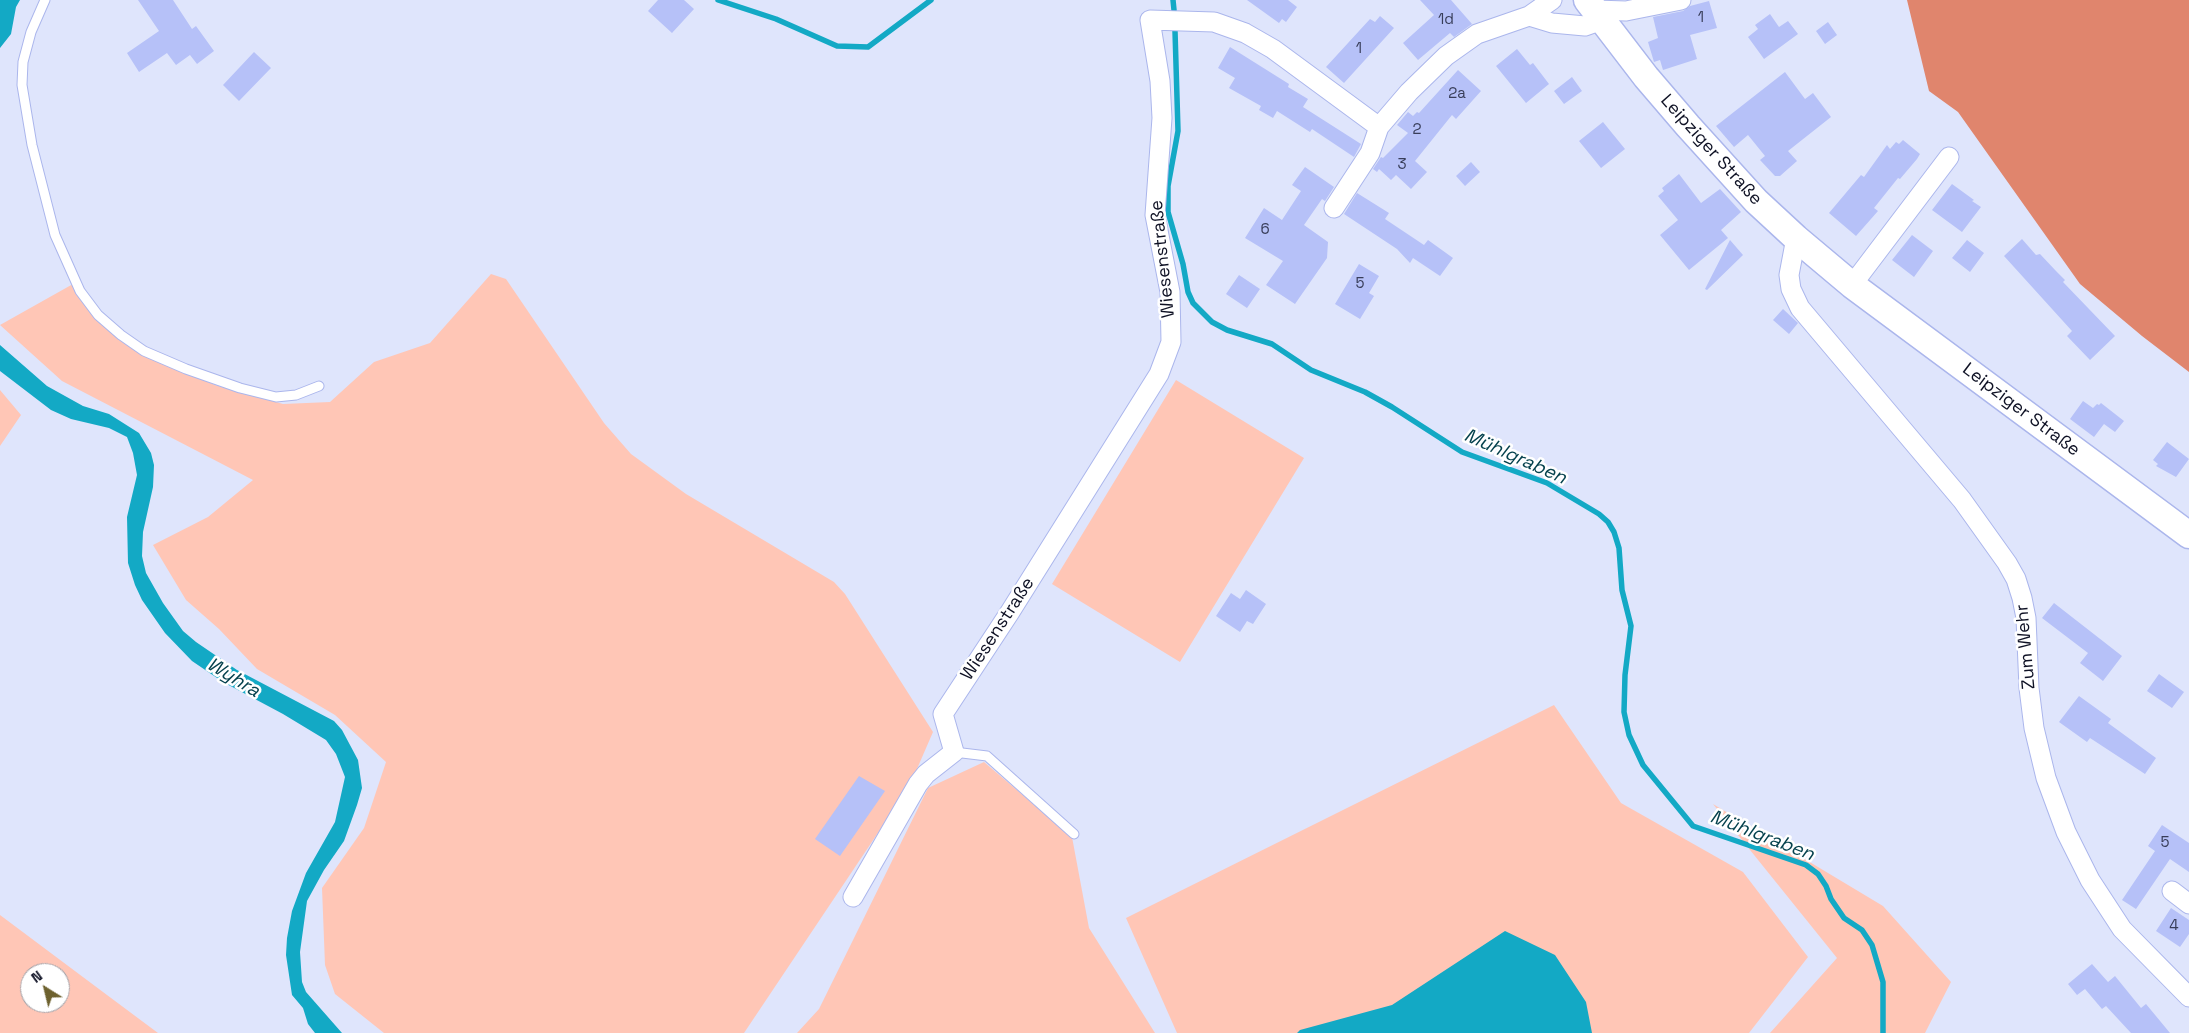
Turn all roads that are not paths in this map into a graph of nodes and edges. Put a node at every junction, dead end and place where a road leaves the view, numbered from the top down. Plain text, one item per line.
1 (45, 0) edge
2 (1552, 0) edge
3 (1681, 0) edge
4 (1592, 14) edge
5 (1529, 16) junction
6 (1380, 127) junction
7 (1949, 157) dead end
8 (1334, 208) dead end
9 (1796, 238) junction
10 (1852, 284) junction
11 (319, 386) dead end
12 (2189, 535) edge
13 (954, 752) junction
14 (1074, 834) dead end
15 (2172, 891) dead end
16 (853, 897) dead end
17 (2189, 904) edge
18 (2189, 997) edge

1 - 11 lane
2 - 5 street
3 - 4 street
4 - 5 street
4 - 9 street, Leipziger Straße
5 - 6 street
6 - 8 street
6 - 13 street, Wiesenstraße
7 - 10 street
9 - 10 street, Leipziger Straße
9 - 18 street, Zum Wehr
10 - 12 street, Leipziger Straße
13 - 14 lane
13 - 16 street
15 - 17 street

